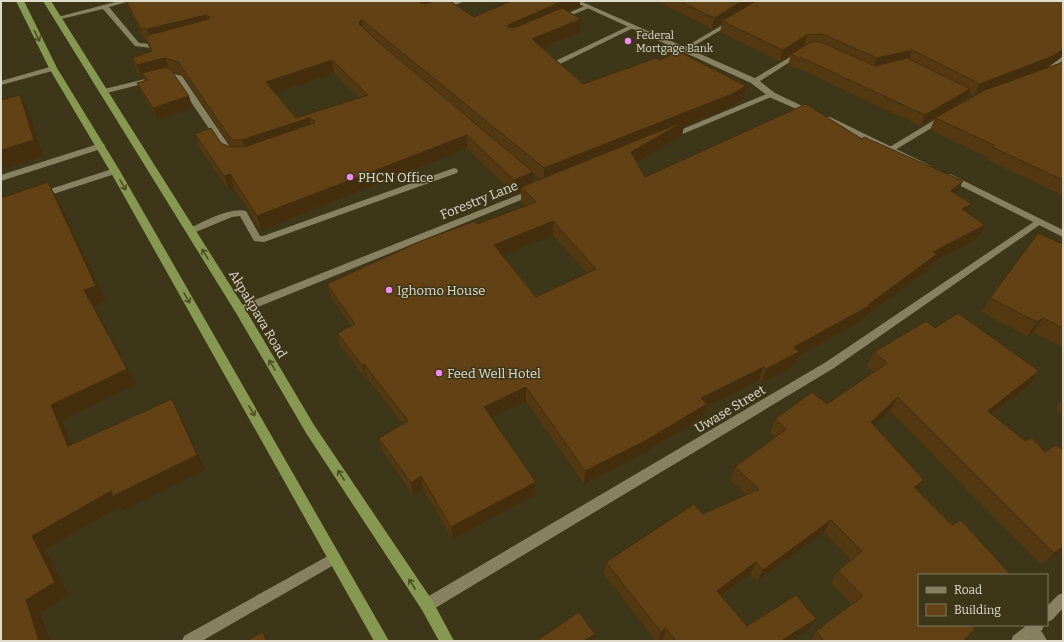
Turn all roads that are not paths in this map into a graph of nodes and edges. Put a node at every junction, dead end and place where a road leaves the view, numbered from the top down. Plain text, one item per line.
1 (20, 1) edge
2 (47, 1) edge
3 (127, 1) edge
4 (462, 1) edge
5 (575, 1) edge
6 (104, 6) junction
7 (587, 7) junction
8 (432, 12) edge
9 (57, 18) junction
10 (735, 20) edge
11 (553, 21) edge
12 (632, 27) junction
13 (167, 42) edge
14 (807, 49) edge
15 (683, 50) junction
16 (1063, 59) edge
17 (553, 64) edge
18 (53, 68) junction
19 (1043, 74) edge
20 (754, 81) junction
21 (1, 83) edge
22 (103, 92) junction
23 (772, 95) junction
24 (953, 112) edge
25 (662, 140) edge
26 (101, 146) junction
27 (892, 148) junction
28 (235, 157) edge
29 (115, 170) junction
30 (454, 171) dead end
31 (1, 178) edge
32 (543, 188) edge
33 (30, 199) edge
34 (1038, 222) junction
35 (191, 232) junction
36 (1063, 234) edge
37 (240, 310) junction
38 (335, 558) junction
39 (1063, 599) edge
40 (427, 605) junction
41 (1048, 614) edge
42 (1036, 632) edge
43 (190, 641) edge
44 (382, 641) edge
45 (447, 641) edge
46 (1018, 641) edge

1 -> 18 highway
2 - 9 highway, Akpakpava Road
3 - 6 street
4 - 8 street
5 - 7 street
6 - 9 street
6 - 13 street
7 - 11 street
7 - 12 street
9 - 22 highway, Akpakpava Road
10 - 15 street
12 - 15 street
12 - 17 street
14 - 20 street
15 - 20 street
16 - 19 street
18 - 21 street
18 - 26 highway
20 - 23 street
22 - 28 street
22 - 35 highway, Akpakpava Road
23 - 25 street
23 - 27 street
24 - 27 street
26 - 29 highway
26 - 31 street
27 - 34 street
29 - 33 street
29 -> 38 highway
30 - 35 street
32 - 37 street, Forestry Lane
34 - 36 street
34 - 40 street, Uwase Street
37 -> 35 highway, Akpakpava Road
40 -> 37 highway, Akpakpava Road
38 - 43 street
38 - 44 highway
39 - 41 street
40 - 45 highway, Akpakpava Road
42 - 46 street

